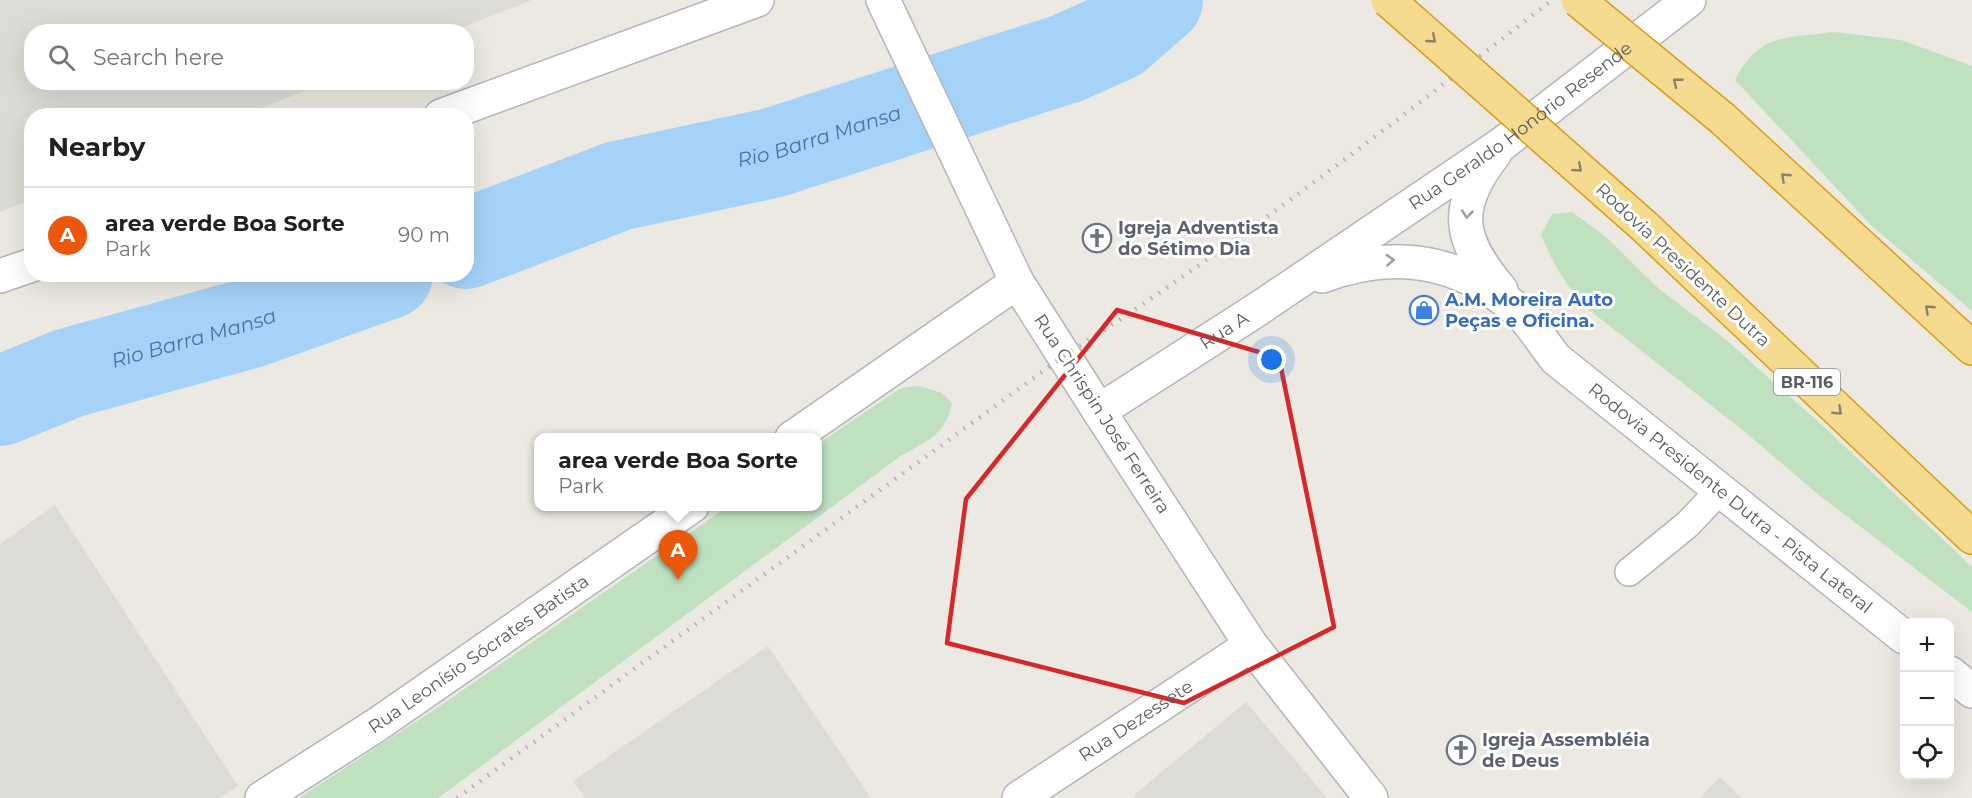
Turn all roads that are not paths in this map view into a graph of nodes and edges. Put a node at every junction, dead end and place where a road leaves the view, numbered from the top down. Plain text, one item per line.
1 (757, 0) edge
2 (883, 0) edge
3 (1388, 0) edge
4 (1578, 0) edge
5 (1689, 0) edge
6 (463, 108) edge
7 (1502, 144) junction
8 (1348, 248) joint
9 (24, 268) edge
10 (0, 276) edge
11 (1017, 282) junction
12 (1258, 309) junction
13 (1517, 309) junction
14 (1972, 348) edge
15 (1099, 411) junction
16 (799, 433) edge
17 (1719, 491) junction
18 (686, 511) edge
19 (1972, 537) edge
20 (1629, 573) dead end
21 (1900, 633) edge
22 (1251, 645) junction
23 (1954, 676) edge
24 (1972, 691) edge
25 (262, 798) edge
26 (1019, 798) edge
27 (1371, 798) edge

1 - 6 main road
2 - 11 main road, Rua Chrispin José Ferreira
3 -> 19 highway, Rodovia Presidente Dutra / BR-116, bridge
14 -> 4 highway, bridge
5 - 7 main road, Rua Geraldo Honório Resende
7 - 8 main road, Rua Geraldo Honório Resende
7 -> 13 main road, Rodovia Presidente Dutra - Pista Lateral
8 - 12 main road, Rua A
9 - 10 main road
11 - 15 main road, Rua Chrispin José Ferreira
11 - 16 main road
12 -> 13 main road
12 - 15 main road, Rua A
13 - 17 main road, Rodovia Presidente Dutra - Pista Lateral
15 - 22 main road, Rua Chrispin José Ferreira
17 - 20 lane
17 - 21 main road, Rodovia Presidente Dutra - Pista Lateral
18 - 25 main road, Rua Leonísio Sócrates Batista
22 - 26 main road, Rua Dezessete
22 - 27 main road, Rua Chrispin José Ferreira
23 - 24 main road

